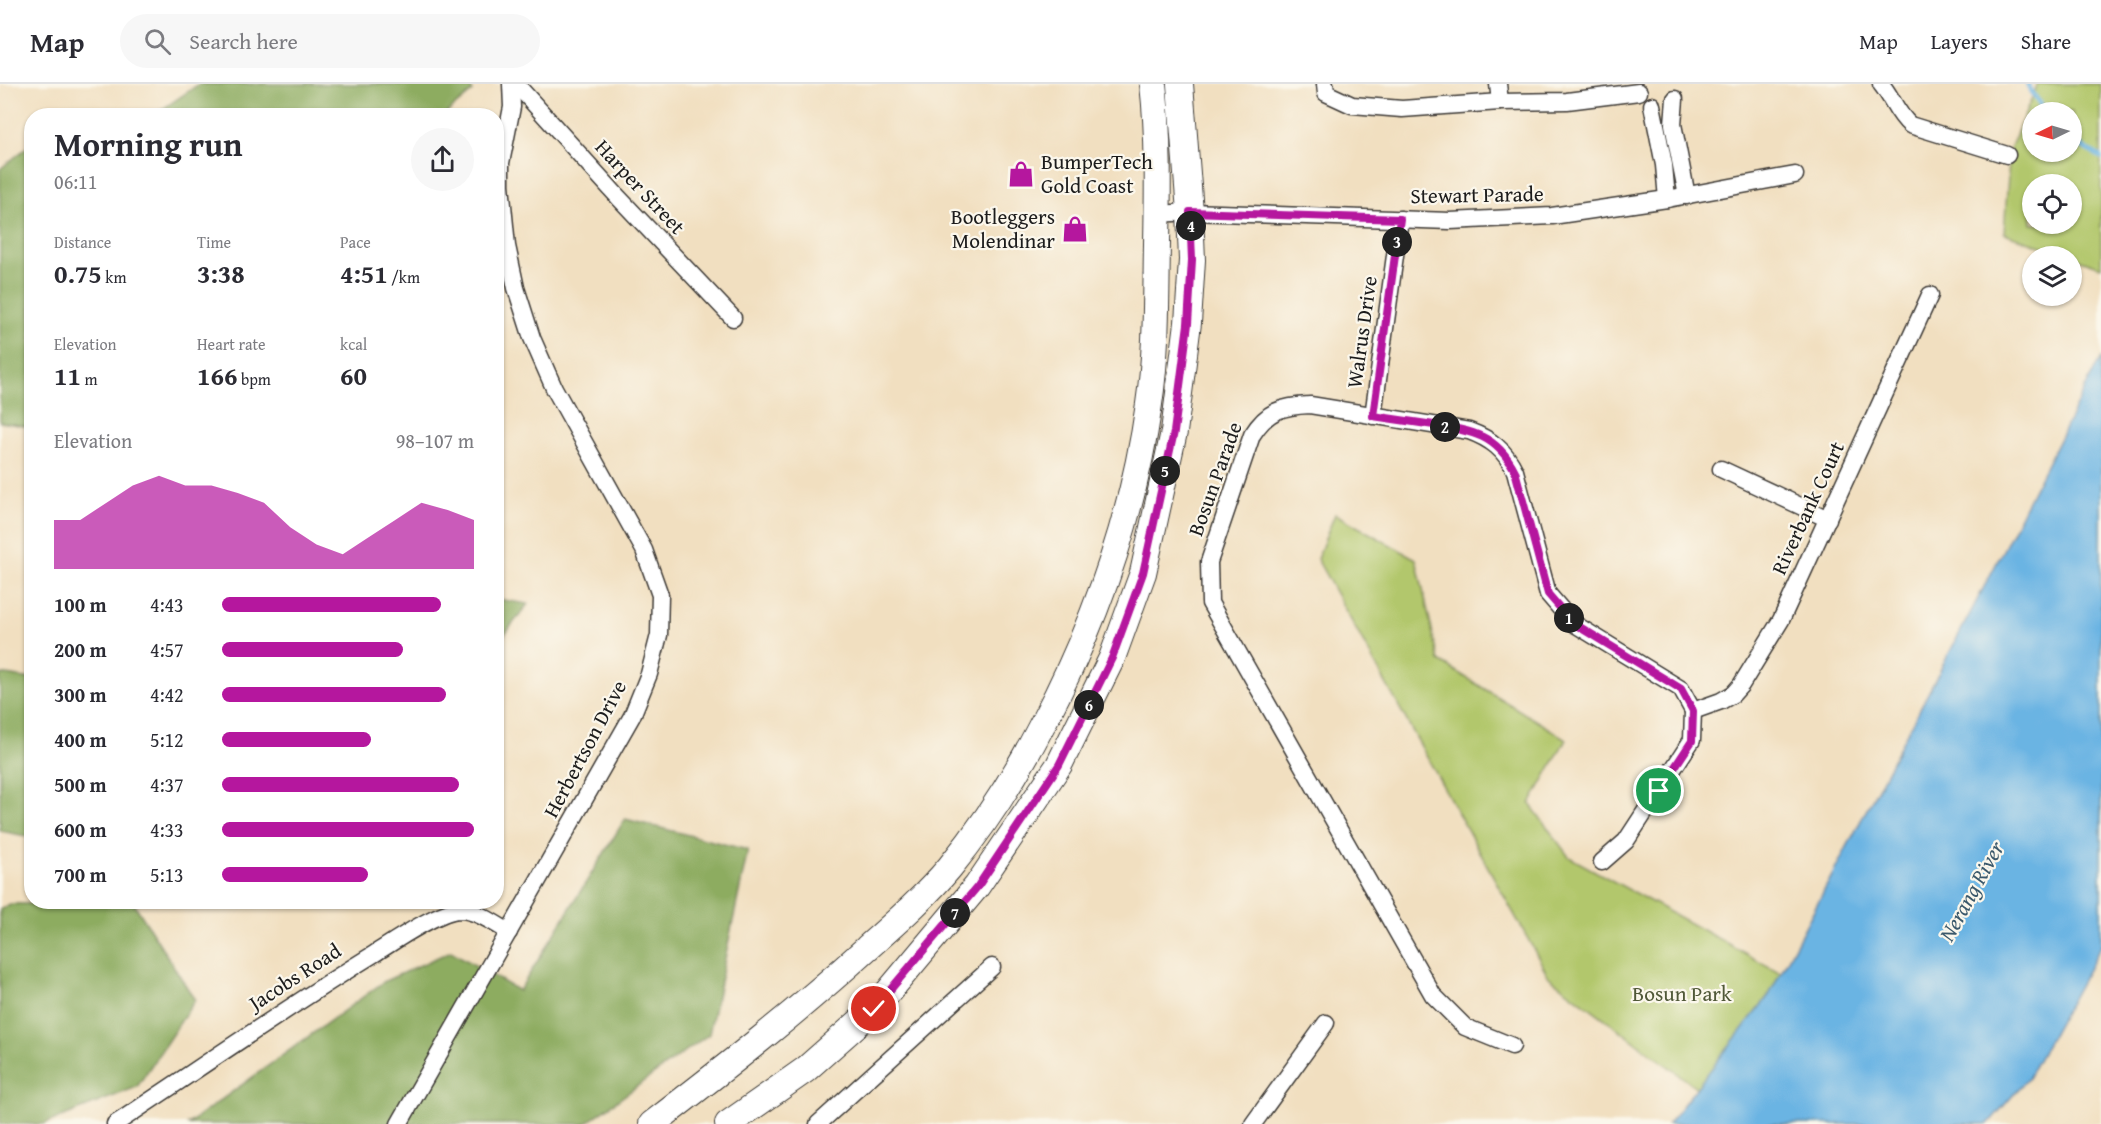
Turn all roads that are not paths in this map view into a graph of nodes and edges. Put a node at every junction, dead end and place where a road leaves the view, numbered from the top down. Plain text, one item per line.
1 (511, 84) edge
2 (516, 84) edge
3 (1153, 84) edge
4 (1180, 84) edge
5 (1325, 84) edge
6 (1498, 84) edge
7 (1881, 84) edge
8 (1639, 88) edge
9 (1678, 91) edge
10 (1500, 102) junction
11 (1652, 105) junction
12 (504, 144) edge
13 (2007, 155) dead end
14 (1795, 175) dead end
15 (1687, 196) junction
16 (1667, 200) junction
17 (504, 204) edge
18 (1190, 212) junction
19 (1158, 214) junction
20 (1400, 219) junction
21 (1930, 295) dead end
22 (733, 318) dead end
23 (1373, 416) junction
24 (1721, 470) dead end
25 (1828, 519) junction
26 (1693, 711) junction
27 (1602, 862) dead end
28 (509, 932) junction
29 (992, 968) dead end
30 (1326, 1023) dead end
31 (1512, 1046) dead end
32 (115, 1124) edge
33 (399, 1124) edge
34 (652, 1124) edge
35 (728, 1124) edge
36 (818, 1124) edge
37 (1253, 1124) edge

1 - 12 street, Herbertson Drive
2 - 22 street, Harper Street
3 - 19 main road
4 - 18 main road
5 - 10 street
6 - 10 street
7 - 13 street
8 - 10 street
8 - 11 street
9 - 11 street
9 - 15 street
11 - 16 street
14 - 15 street, Stewart Parade
15 - 16 street, Stewart Parade
16 - 20 street, Stewart Parade
17 - 28 street, Herbertson Drive
18 - 19 street, Stewart Parade
18 - 20 street, Stewart Parade
18 - 35 main road
19 - 34 main road
20 - 23 street, Walrus Drive
21 - 25 street, Riverbank Court
23 - 26 street, Bosun Parade
23 - 31 street, Bosun Parade
24 - 25 street
25 - 26 street, Riverbank Court
26 - 27 street
28 - 32 street, Jacobs Road
28 - 33 street, Herbertson Drive
29 - 36 street
30 - 37 street

